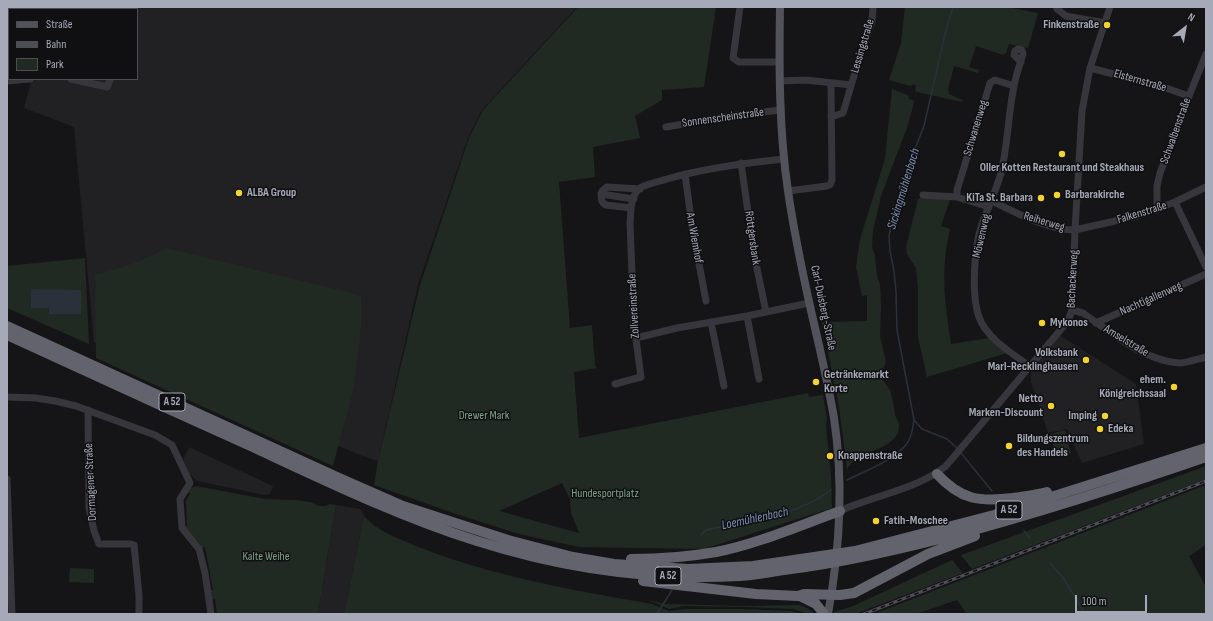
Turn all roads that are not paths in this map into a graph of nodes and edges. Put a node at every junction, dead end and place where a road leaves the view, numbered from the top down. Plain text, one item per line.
1 (740, 7) edge
2 (780, 7) edge
3 (873, 7) edge
4 (1110, 7) edge
5 (1056, 10) dead end
6 (1105, 23) junction
7 (1206, 54) edge
8 (779, 62) junction
9 (1021, 62) dead end
10 (1090, 68) junction
11 (18, 80) edge
12 (76, 80) edge
13 (110, 80) dead end
14 (7, 81) edge
15 (780, 81) junction
16 (831, 83) junction
17 (851, 85) junction
18 (1014, 86) junction
19 (1189, 96) junction
20 (781, 110) junction
21 (831, 117) junction
22 (666, 127) dead end
23 (784, 159) junction
24 (741, 163) junction
25 (685, 174) junction
26 (1206, 187) edge
27 (640, 189) junction
28 (788, 191) junction
29 (601, 194) junction
30 (923, 195) dead end
31 (957, 197) junction
32 (634, 199) junction
33 (1175, 202) junction
34 (990, 204) junction
35 (631, 208) junction
36 (1157, 210) junction
37 (1075, 230) junction
38 (1206, 267) edge
39 (1206, 274) edge
40 (706, 301) dead end
41 (809, 303) junction
42 (1072, 310) junction
43 (766, 312) junction
44 (746, 316) junction
45 (711, 322) junction
46 (1096, 323) junction
47 (7, 326) edge
48 (7, 335) edge
49 (636, 338) junction
50 (1206, 358) edge
51 (1031, 367) junction
52 (759, 380) dead end
53 (615, 384) dead end
54 (724, 386) dead end
55 (7, 397) edge
56 (88, 410) junction
57 (1206, 448) edge
58 (1206, 457) edge
59 (1161, 462) junction
60 (937, 474) junction
61 (7, 478) edge
62 (337, 481) junction
63 (368, 495) junction
64 (840, 511) junction
65 (1018, 518) junction
66 (517, 552) junction
67 (854, 555) junction
68 (574, 557) junction
69 (822, 561) junction
70 (832, 595) junction
71 (798, 596) junction
72 (12, 614) edge
73 (139, 614) edge
74 (211, 614) edge
75 (824, 614) edge
76 (828, 614) edge

1 - 8 street
2 - 8 main road, Carl-Duisberg-Straße
3 - 17 street, Lessingstraße
4 - 6 street, Bachackerweg
5 - 6 street
6 - 10 street, Bachackerweg
7 - 19 street, Schwalbenstraße
8 - 15 main road, Carl-Duisberg-Straße
9 - 18 street, Möwenweg
10 - 19 street, Elsternstraße
10 - 37 street, Bachackerweg
11 - 14 street
12 - 13 street
15 - 16 street, Lessingstraße
15 - 20 main road, Carl-Duisberg-Straße
16 - 17 street, Lessingstraße
16 - 21 street
17 - 21 street, Lessingstraße
18 - 31 street, Schwanenweg
18 - 34 street, Möwenweg
19 - 36 street, Schwalbenstraße
20 - 22 street, Sonnenscheinstraße
20 - 23 main road, Carl-Duisberg-Straße
21 - 28 street
23 - 24 street
23 - 28 main road, Carl-Duisberg-Straße
24 - 25 street
24 - 43 street, Röttgersbank
25 - 27 street
25 - 40 street, Am Wiemhof
26 - 33 street, Falkenstraße
27 - 29 street
27 - 32 street, Zollvereinstraße
28 - 41 main road, Carl-Duisberg-Straße
29 - 32 street
29 - 35 street
30 - 31 street, Reiherweg
31 - 34 street, Reiherweg
32 - 35 street, Zollvereinstraße
33 - 36 street, Falkenstraße
33 - 38 street
34 - 37 street, Reiherweg
34 - 51 street, Möwenweg
35 - 49 street, Zollvereinstraße
36 - 37 street, Falkenstraße
37 - 42 street, Bachackerweg
39 - 46 street, Nachtigallenweg
41 - 43 street
41 - 64 main road, Carl-Duisberg-Straße
42 - 46 street, Amselstraße
42 - 51 street, Bachackerweg
43 - 44 street
44 - 45 street
44 - 52 street
45 - 49 street
45 - 54 street
46 - 50 street, Amselstraße
47 - 62 highway, A 52
48 - 62 highway, A 52
49 - 53 street, Zollvereinstraße
51 - 60 street, Bachackerweg
55 - 56 street
56 - 73 street, Dormagener Straße
56 - 74 street
57 - 59 highway, A 52
58 - 65 highway, A 52
59 - 60 highway
59 - 67 highway, A 52
60 - 64 street, Bachackerweg
61 - 72 street
62 - 63 highway, A 52
63 - 66 highway, A 52
63 - 68 highway, A 52
64 - 68 highway
64 - 70 main road, Carl-Duisberg-Straße
65 - 67 highway, A 52
65 - 70 highway
66 - 69 highway, A 52
66 - 71 highway
67 - 69 highway, A 52
68 - 69 highway, A 52
70 - 71 highway
70 - 76 main road, Carl-Duisberg-Straße
71 - 75 highway

